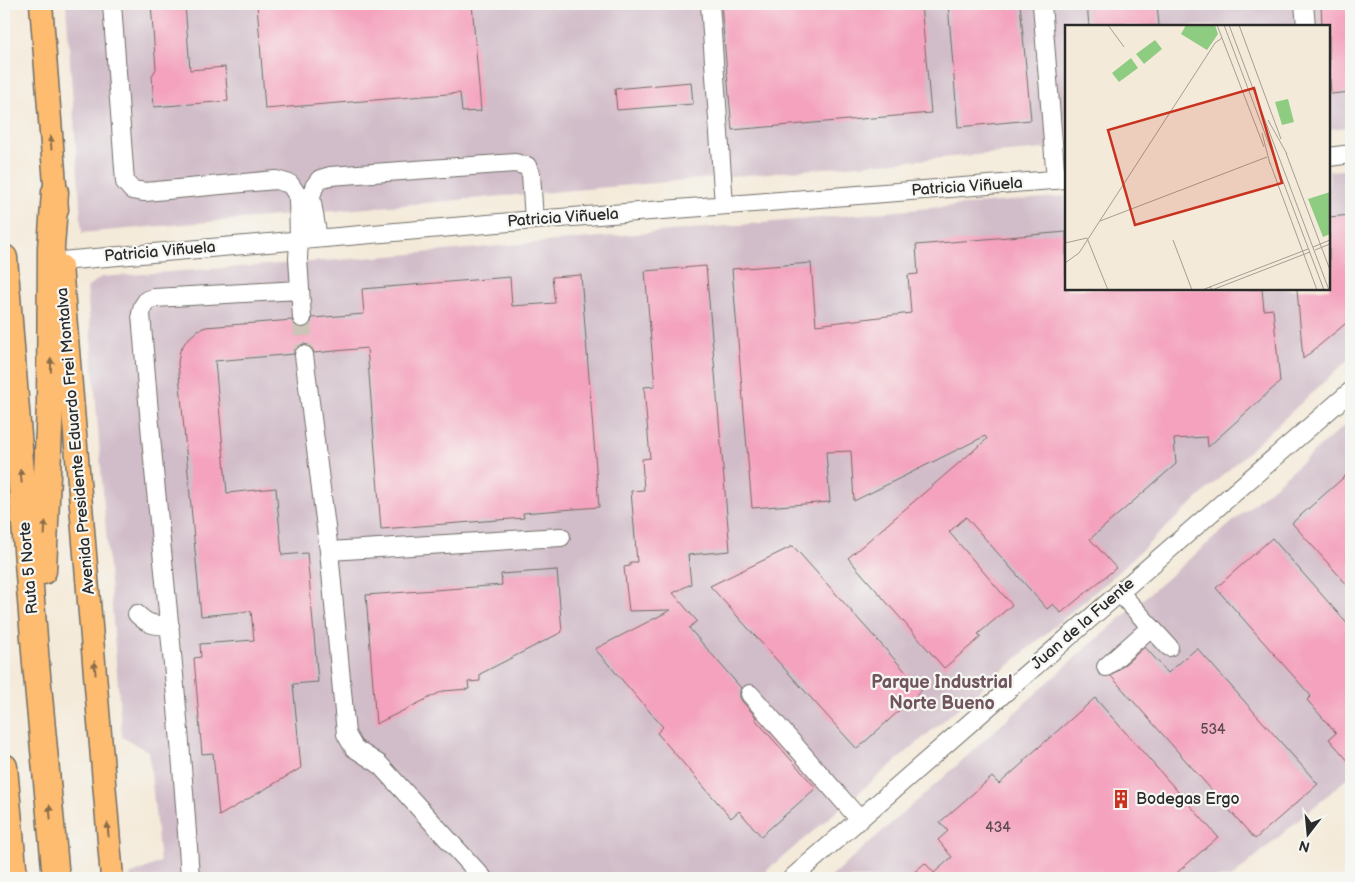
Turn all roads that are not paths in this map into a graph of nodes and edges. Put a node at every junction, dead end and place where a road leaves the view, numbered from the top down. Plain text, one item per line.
1 (40, 4) edge
2 (112, 4) edge
3 (710, 4) edge
4 (1042, 4) edge
5 (1304, 4) edge
6 (1306, 25) edge
7 (1351, 154) edge
8 (1330, 157) edge
9 (1061, 179) edge
10 (55, 192) junction
11 (724, 205) junction
12 (534, 220) junction
13 (318, 238) junction
14 (299, 240) junction
15 (4, 258) edge
16 (61, 261) junction
17 (300, 290) junction
18 (302, 318) tunnel mouth
19 (304, 355) tunnel mouth
20 (1351, 391) edge
21 (561, 537) dead end
22 (329, 550) junction
23 (1119, 592) junction
24 (136, 614) dead end
25 (170, 626) junction
26 (1151, 627) junction
27 (1168, 647) dead end
28 (36, 664) junction
29 (1106, 668) dead end
30 (750, 694) dead end
31 (4, 767) edge
32 (860, 820) junction
33 (14, 878) edge
34 (56, 878) edge
35 (112, 878) edge
36 (190, 878) edge
37 (483, 878) edge
38 (792, 878) edge

10 -> 1 main road, Avenida Presidente Eduardo Frei Montalva
2 - 14 street
3 - 11 street
4 - 9 street
5 - 6 street
7 - 8 street
9 - 11 street, Patricia Viñuela
10 - 16 main road, Avenida Presidente Eduardo Frei Montalva
28 -> 10 highway
11 - 12 street, Patricia Viñuela
12 - 13 street, Patricia Viñuela
12 - 13 street
13 - 14 street, Patricia Viñuela
14 - 16 street, Patricia Viñuela
14 - 17 street
28 -> 15 highway, Ruta 5 Norte
35 -> 16 main road, Avenida Presidente Eduardo Frei Montalva
17 - 18 street
17 - 25 street
19 - 22 street
20 - 23 street, Juan de la Fuente
21 - 22 street
22 - 37 street
23 - 26 street
23 - 32 street, Juan de la Fuente
24 - 25 street
25 - 36 street
26 - 27 street
26 - 29 street
34 -> 28 highway, Ruta 5 Norte
30 - 32 street
31 - 33 highway
32 - 38 street, Juan de la Fuente

